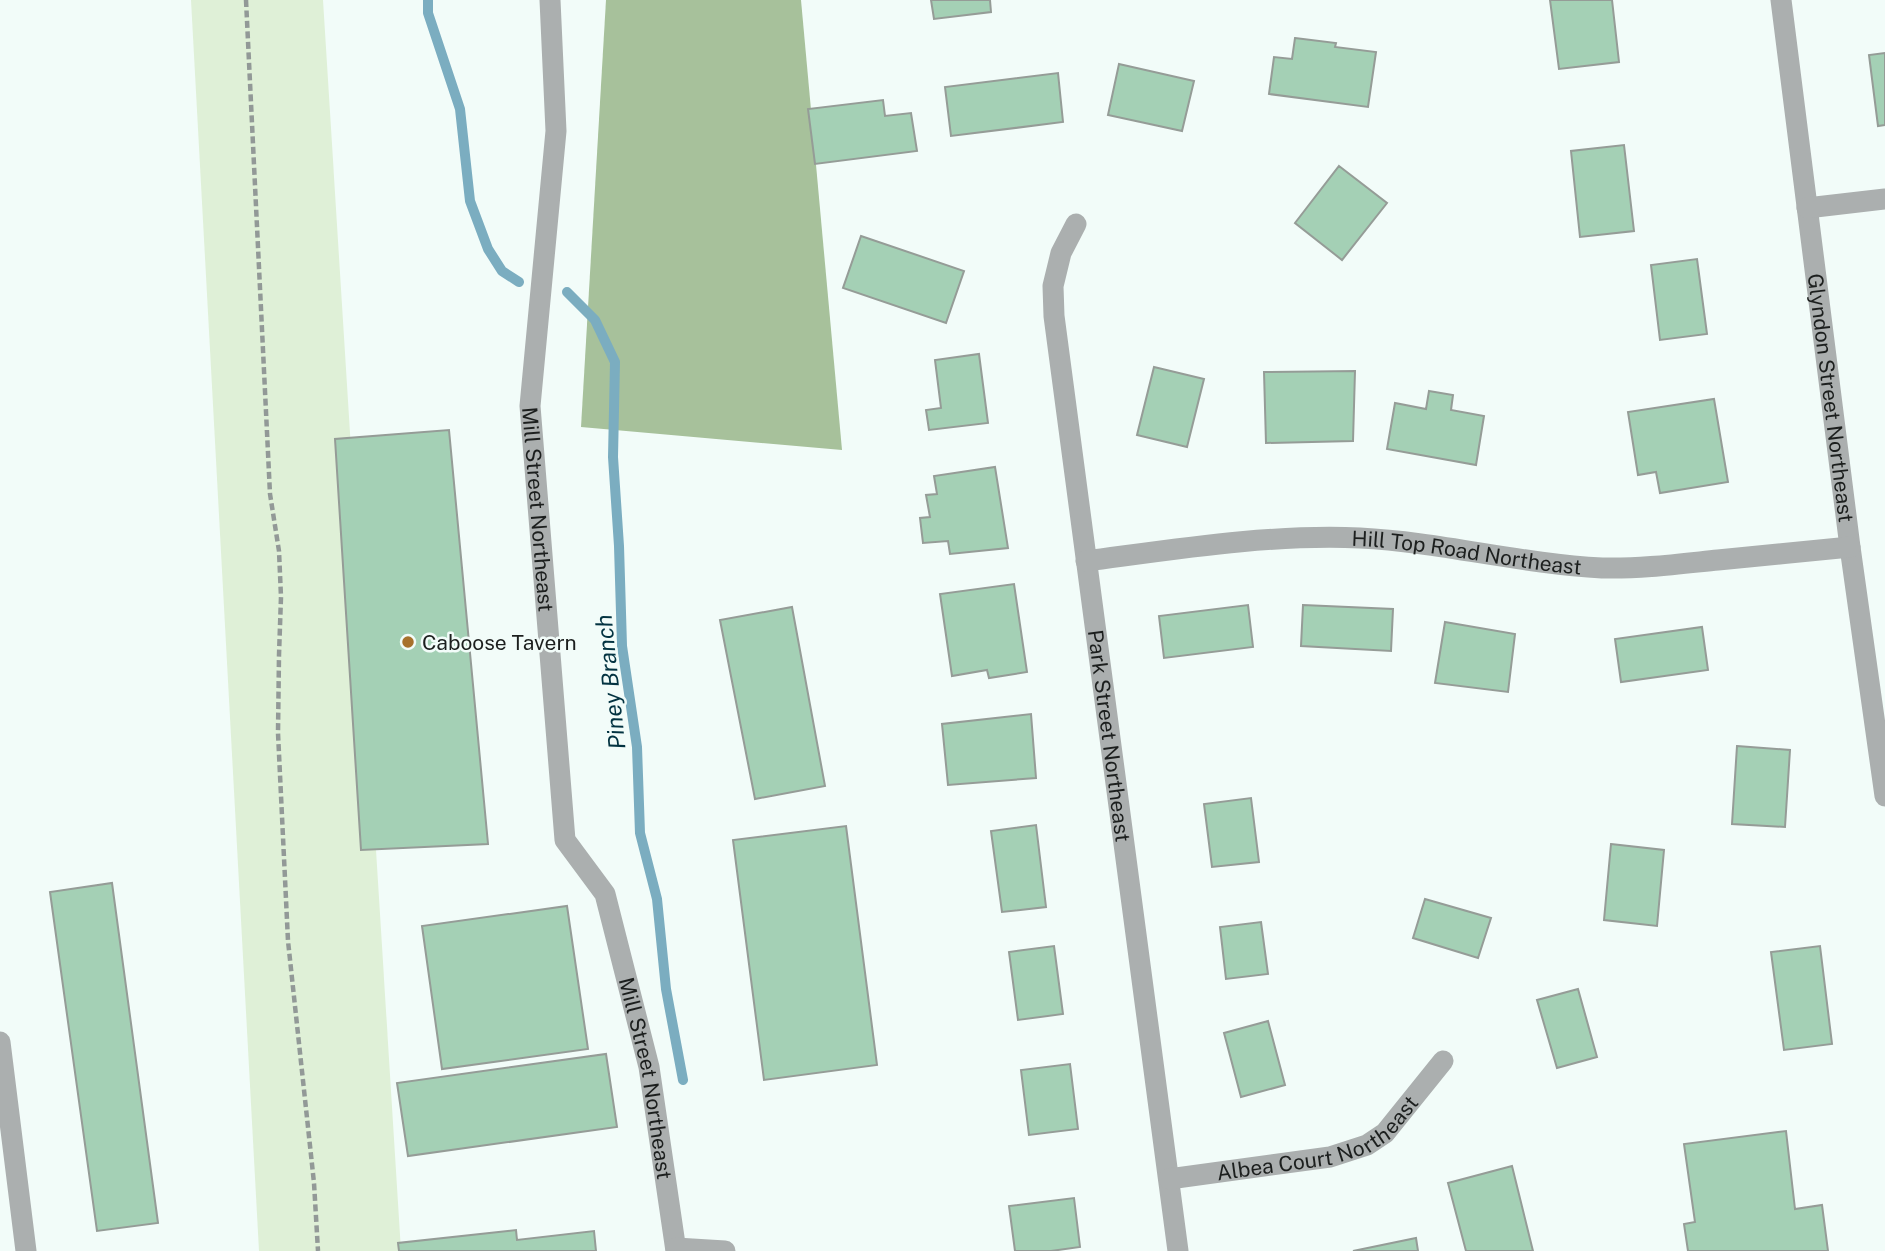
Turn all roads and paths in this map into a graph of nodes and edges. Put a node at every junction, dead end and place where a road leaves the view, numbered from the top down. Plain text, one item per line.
1 (246, 0) edge
2 (550, 0) edge
3 (1781, 0) edge
4 (1885, 199) edge
5 (1807, 208) junction
6 (1076, 224) dead end
7 (1850, 547) junction
8 (1086, 561) junction
9 (1885, 796) edge
10 (0, 1042) edge
11 (1443, 1061) dead end
12 (1168, 1179) junction
13 (676, 1249) edge
14 (26, 1251) edge
15 (318, 1251) edge
16 (725, 1251) edge
17 (1178, 1251) edge

1 - 15 path
2 - 13 street, Mill Street Northeast
3 - 5 street, Glyndon Street Northeast
4 - 5 street
5 - 7 street, Glyndon Street Northeast
6 - 8 street, Park Street Northeast
7 - 8 street, Hill Top Road Northeast
7 - 9 street, Glyndon Street Northeast
8 - 12 street, Park Street Northeast
10 - 14 street
11 - 12 street, Albea Court Northeast
12 - 17 street, Park Street Northeast
13 - 16 street

